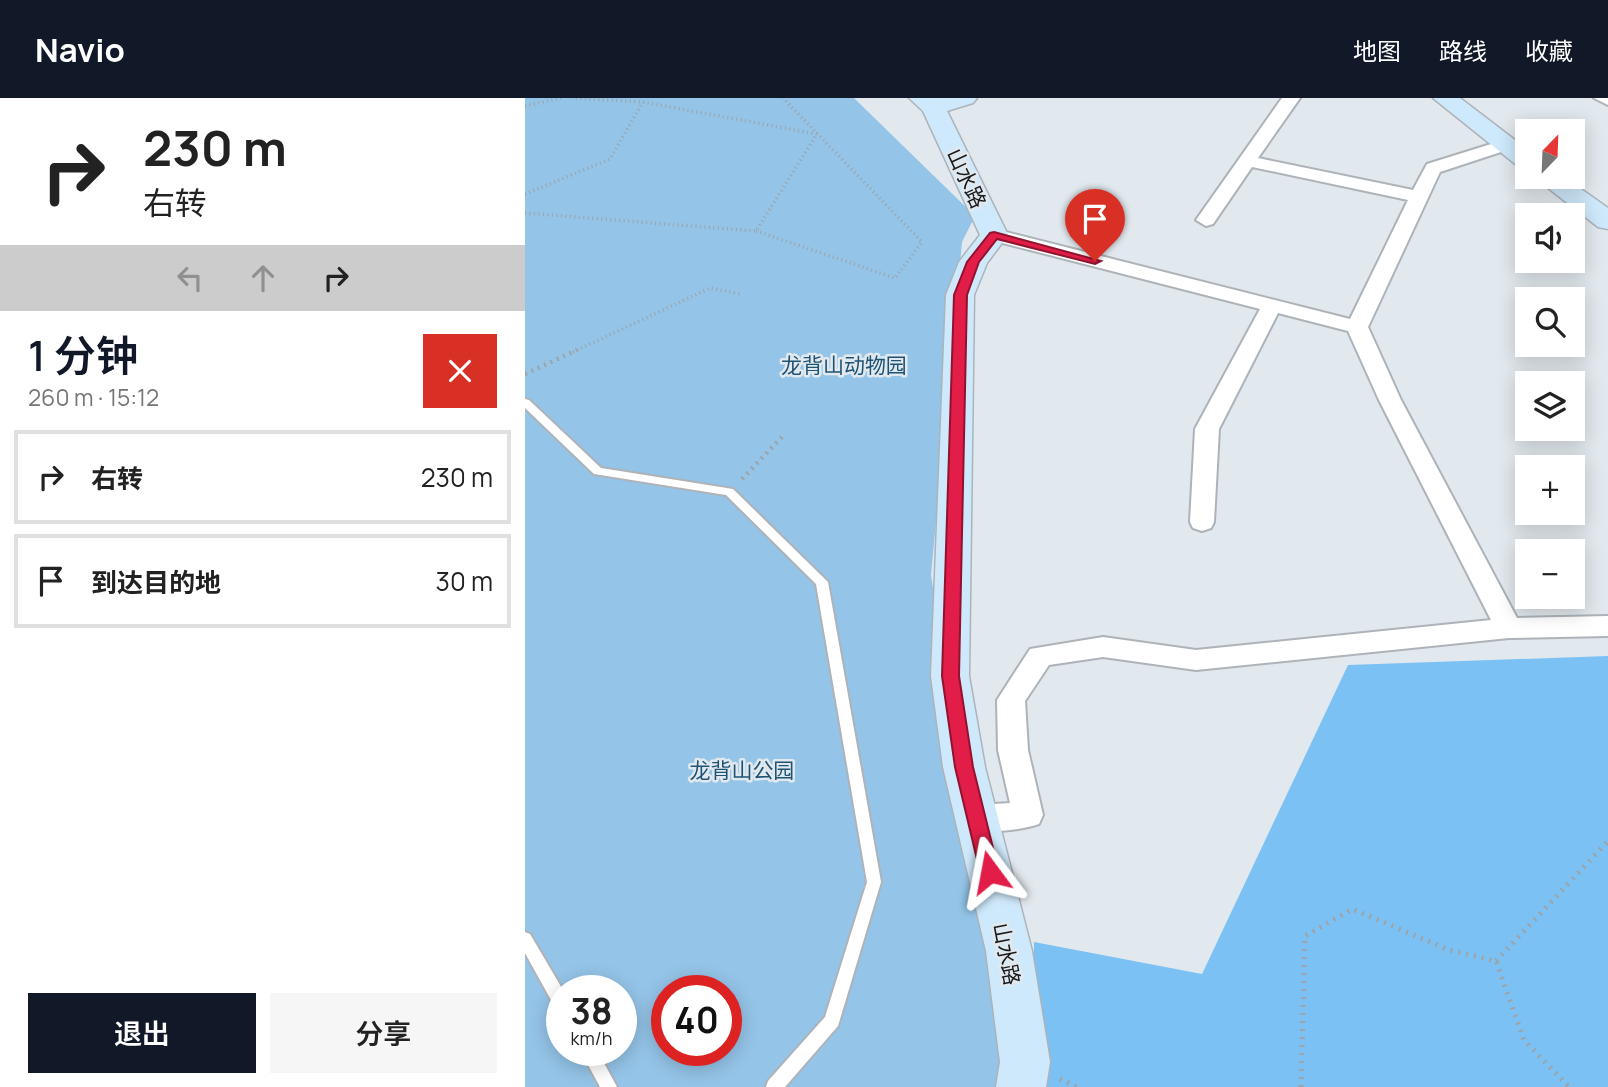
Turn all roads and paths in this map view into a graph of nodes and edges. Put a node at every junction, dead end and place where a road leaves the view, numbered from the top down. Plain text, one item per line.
1 (561, 98) edge
2 (572, 98) edge
3 (783, 98) edge
4 (1291, 98) edge
5 (1445, 98) edge
6 (940, 101) edge
7 (643, 102) junction
8 (525, 106) edge
9 (817, 134) junction
10 (1504, 145) junction
11 (1515, 153) edge
12 (1247, 161) junction
13 (1564, 189) edge
14 (525, 194) edge
15 (1419, 197) junction
16 (525, 213) edge
17 (1206, 220) dead end
18 (1608, 221) edge
19 (756, 230) junction
20 (994, 235) junction
21 (740, 294) dead end
22 (1272, 305) junction
23 (1357, 327) junction
24 (525, 374) edge
25 (525, 401) edge
26 (783, 436) dead end
27 (749, 473) dead end
28 (1202, 522) dead end
29 (1608, 626) edge
30 (1509, 628) junction
31 (977, 818) junction
32 (1608, 841) edge
33 (525, 939) edge
34 (1496, 961) junction
35 (546, 976) edge
36 (597, 1066) edge
37 (609, 1087) edge
38 (774, 1087) edge
39 (1021, 1087) edge
40 (1301, 1087) edge
41 (1569, 1087) edge

1 - 8 path
2 - 7 path
3 - 9 path
4 - 12 street
5 - 10 street
6 - 20 street, 山水路
7 - 9 path
7 - 14 path
9 - 19 path
9 - 19 path
10 - 11 street
10 - 15 street
12 - 15 street
12 - 17 street
13 - 18 street
15 - 23 street
16 - 19 path
20 - 22 street
20 - 31 street, 山水路
21 - 24 path
22 - 23 street
22 - 28 street
23 - 30 street
25 - 38 lane
26 - 27 path
29 - 30 street
30 - 31 street
31 - 39 street, 山水路
32 - 34 path
33 - 35 lane
34 - 40 path
34 - 41 path
36 - 37 lane

